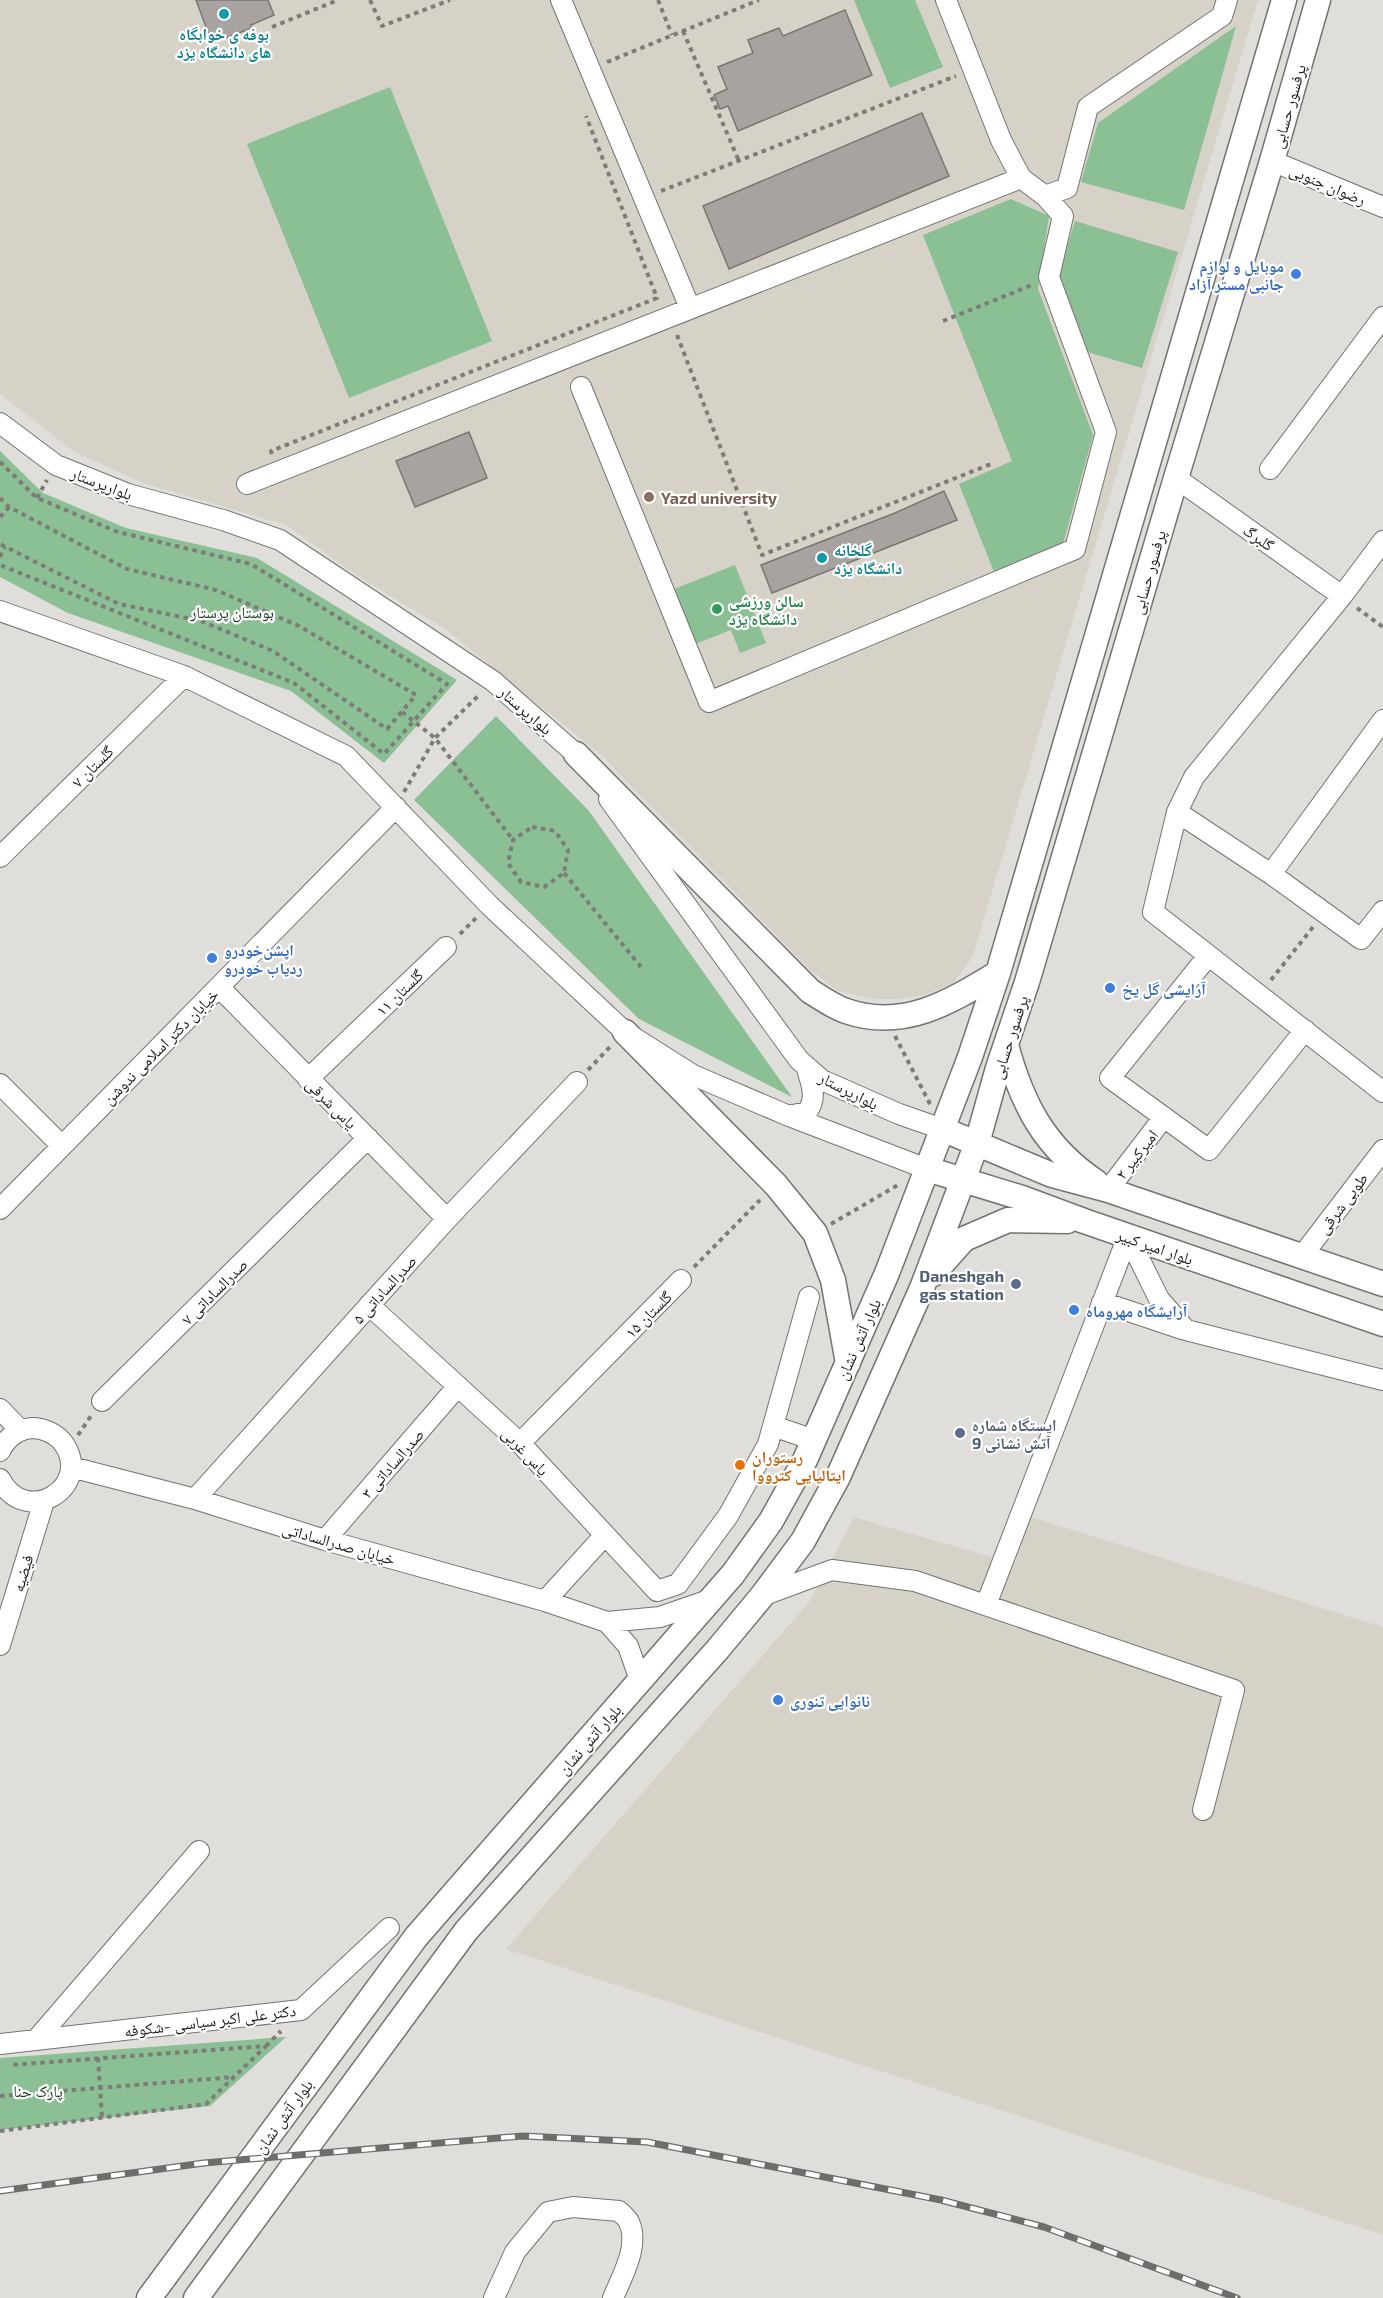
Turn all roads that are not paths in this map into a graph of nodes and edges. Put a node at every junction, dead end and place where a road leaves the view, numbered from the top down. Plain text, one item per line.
1 (561, 0) edge
2 (945, 0) edge
3 (1227, 0) edge
4 (1284, 0) edge
5 (1318, 0) edge
6 (1272, 161) junction
7 (1021, 178) junction
8 (1045, 196) junction
9 (1383, 207) edge
10 (690, 308) junction
11 (1383, 317) edge
12 (581, 387) dead end
13 (0, 423) edge
14 (1270, 469) dead end
15 (1176, 478) junction
16 (247, 484) dead end
17 (1383, 541) edge
18 (1342, 596) junction
19 (0, 611) edge
20 (184, 675) junction
21 (1383, 720) edge
22 (576, 754) junction
23 (396, 807) junction
24 (1177, 812) junction
25 (0, 857) edge
26 (1271, 874) junction
27 (1383, 911) edge
28 (446, 947) road end
29 (1208, 956) junction
30 (998, 973) junction
31 (219, 987) junction
32 (1305, 1030) junction
33 (625, 1032) junction
34 (1006, 1045) junction
35 (806, 1066) junction
36 (308, 1079) junction
37 (577, 1082) road end
38 (0, 1084) edge
39 (1383, 1092) edge
40 (789, 1116) junction
41 (1164, 1118) junction
42 (942, 1129) junction
43 (368, 1138) junction
44 (977, 1143) junction
45 (62, 1146) junction
46 (1383, 1150) edge
47 (927, 1169) junction
48 (963, 1179) junction
49 (1108, 1190) junction
50 (0, 1209) edge
51 (447, 1219) junction
52 (1084, 1221) junction
53 (1128, 1236) junction
54 (1302, 1256) junction
55 (681, 1280) road end
56 (1383, 1284) edge
57 (922, 1288) junction
58 (808, 1297) dead end
59 (1102, 1302) junction
60 (369, 1305) junction
61 (1383, 1324) edge
62 (1186, 1330) junction
63 (848, 1363) junction
64 (1383, 1380) edge
65 (458, 1386) junction
66 (102, 1401) road end
67 (0, 1409) edge
68 (773, 1426) junction
69 (7, 1439) edge
70 (814, 1440) junction
71 (520, 1443) junction
72 (69, 1458) junction
73 (0, 1479) edge
74 (195, 1500) junction
75 (44, 1501) junction
76 (605, 1535) junction
77 (325, 1540) junction
78 (762, 1596) junction
79 (712, 1599) junction
80 (544, 1601) junction
81 (986, 1605) junction
82 (607, 1622) junction
83 (0, 1645) edge
84 (640, 1680) junction
85 (1203, 1810) dead end
86 (199, 1851) dead end
87 (389, 1928) dead end
88 (36, 2040) junction
89 (0, 2044) edge
90 (616, 2297) edge
91 (149, 2298) edge
92 (195, 2298) edge
93 (494, 2298) edge

1 - 10 street
2 - 7 street
3 - 8 street
4 - 30 main road, پرفسور حسابی
5 - 6 main road, پرفسور حسابی
6 - 9 street, رضوان جنوبی
6 - 15 main road, پرفسور حسابی
7 - 8 street
7 - 10 street
8 - 12 street
10 - 16 street
11 - 14 street
13 - 22 street, بلوارپرستار
15 - 18 street, گلبرگ
15 - 34 main road, پرفسور حسابی
17 - 18 street
18 - 24 street
19 - 20 street
20 - 23 street
20 - 25 street, گلستان ۷
21 - 26 street
22 - 30 main road
22 - 35 street, بلوارپرستار
23 - 31 street, خيابان دکتر اسلامی ندوشن
23 - 33 street
24 - 26 street
24 - 29 street
26 - 27 street
28 - 36 street, گلستان ۱۱
29 - 32 street
29 - 41 street
30 - 42 main road, پرفسور حسابی
31 - 36 street, یاس شرقی
31 - 45 street, خيابان دکتر اسلامی ندوشن
32 - 39 street
32 - 41 street
33 - 40 street
33 - 63 main road
34 - 44 main road, پرفسور حسابی
34 - 49 main road
35 - 40 street
35 - 42 street, بلوارپرستار
36 - 43 street, یاس شرقی
37 - 51 street, صدرالساداتی ۵
38 - 45 street
40 - 47 street
41 - 49 street, امیرکبیر ۲
42 - 44 main road
42 - 47 main road, بلوار آتش نشان
43 - 51 street, یاس شرقی
43 - 66 street, صدرالساداتی ۷
44 - 48 main road
44 - 49 main road
45 - 50 street, خيابان دکتر اسلامی ندوشن
46 - 54 street, طوبی شرقی
47 - 48 main road, بلوار امیر کبیر
47 - 63 main road, بلوار آتش نشان
48 - 52 main road, بلوار امیر کبیر
48 - 57 main road
49 - 54 main road
51 - 60 street, صدرالساداتی ۵
52 - 53 main road, بلوار امیر کبیر
52 - 57 main road
53 - 59 street
53 - 61 main road, بلوار امیر کبیر
53 - 62 street
54 - 56 main road
55 - 71 street, گلستان ۱۵
57 - 78 main road
58 - 68 street
59 - 62 street
59 - 81 street
60 - 65 street, یاس غربی
60 - 74 street, صدرالساداتی ۵
62 - 64 street
63 - 70 main road, بلوار آتش نشان
65 - 71 street, یاس غربی
65 - 77 street, صدرالساداتی ۳
67 - 69 street
68 - 70 street
68 - 76 street, یاس غربی
69 - 72 street
70 - 79 main road, بلوار آتش نشان
71 - 76 street, یاس غربی
72 - 74 street, خیابان صدرالساداتی
72 - 75 street
73 - 75 street
74 - 77 street, خیابان صدرالساداتی
75 - 83 street, فیضیه
76 - 80 street
77 - 80 street, خیابان صدرالساداتی
78 - 81 street
78 - 92 main road
79 - 82 street
79 - 84 main road, بلوار آتش نشان
80 - 82 street, خیابان صدرالساداتی
81 - 85 street
82 - 84 street
84 - 91 main road, بلوار آتش نشان
86 - 88 street
87 - 88 street, دکتر علی اکبر سیاسی -شکوفه
88 - 89 street, دکتر علی اکبر سیاسی -شکوفه
90 - 93 street

